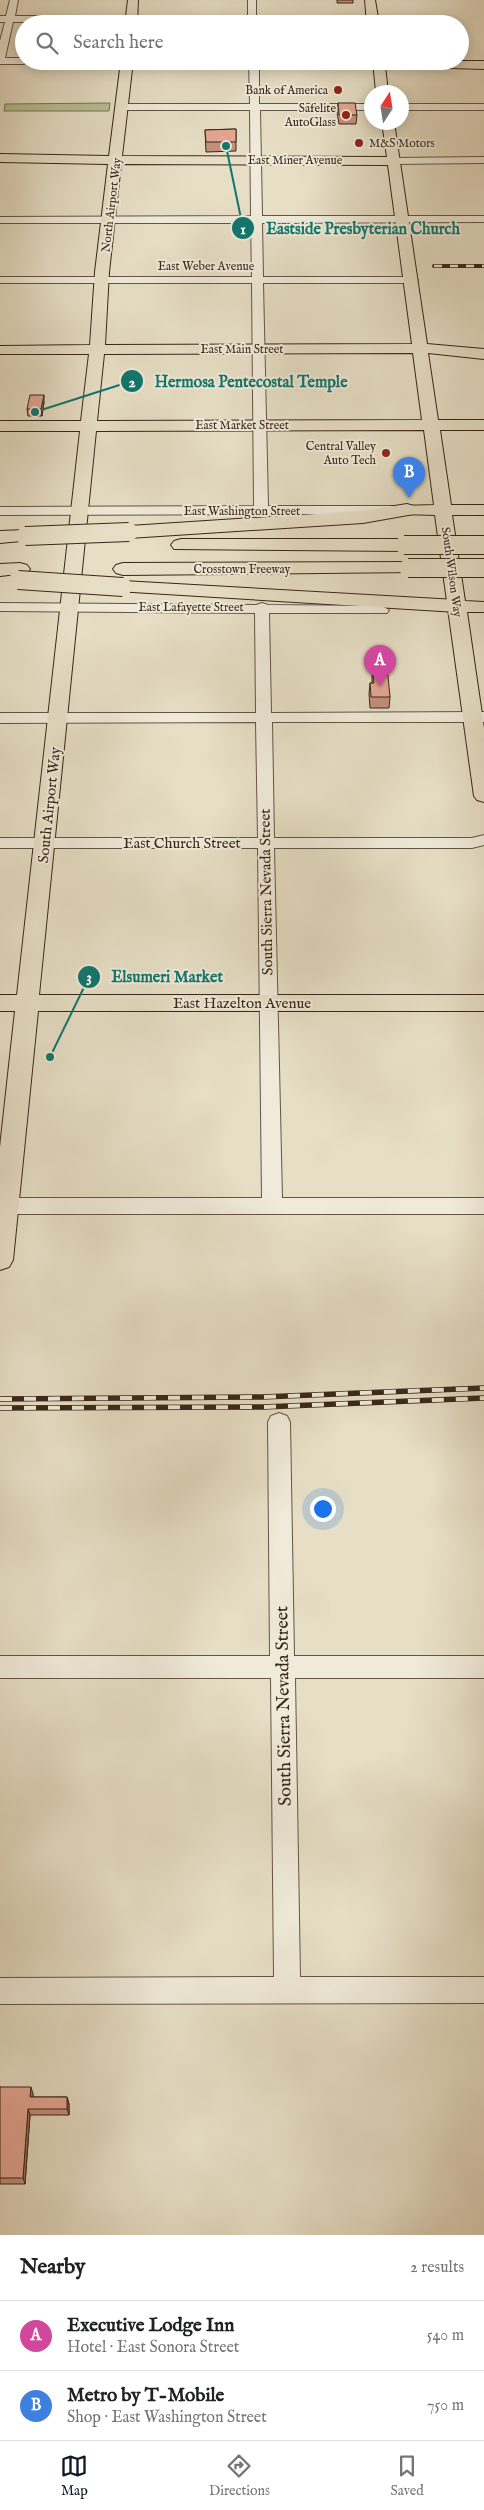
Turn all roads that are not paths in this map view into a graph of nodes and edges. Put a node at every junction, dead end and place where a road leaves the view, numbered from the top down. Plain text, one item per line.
1 (14, 0) edge
2 (133, 0) edge
3 (252, 0) edge
4 (370, 0) edge
5 (132, 15) edge
6 (252, 15) edge
7 (372, 15) edge
8 (5, 19) edge
9 (0, 61) edge
10 (15, 61) edge
11 (469, 62) edge
12 (469, 63) edge
13 (484, 63) edge
14 (126, 70) edge
15 (254, 70) edge
16 (381, 70) edge
17 (382, 85) edge
18 (122, 107) junction
19 (364, 107) edge
20 (409, 107) edge
21 (484, 107) edge
22 (254, 108) junction
23 (389, 130) edge
24 (0, 158) edge
25 (47, 160) junction
26 (117, 160) junction
27 (256, 160) junction
28 (484, 160) edge
29 (394, 161) junction
30 (0, 163) edge
31 (0, 220) edge
32 (109, 220) junction
33 (257, 220) junction
34 (402, 220) junction
35 (484, 220) edge
36 (0, 273) edge
37 (102, 276) junction
38 (258, 276) junction
39 (412, 276) junction
40 (0, 280) edge
41 (420, 348) junction
42 (97, 349) junction
43 (258, 349) junction
44 (0, 350) edge
45 (484, 354) edge
46 (89, 425) junction
47 (260, 425) junction
48 (431, 425) junction
49 (484, 425) edge
50 (0, 426) edge
51 (261, 510) junction
52 (407, 510) junction
53 (443, 510) junction
54 (484, 510) edge
55 (0, 511) edge
56 (80, 511) junction
57 (0, 537) edge
58 (128, 538) junction
59 (25, 540) junction
60 (0, 544) edge
61 (484, 544) edge
62 (484, 568) edge
63 (10, 575) edge
64 (123, 578) junction
65 (457, 606) junction
66 (0, 607) edge
67 (70, 607) junction
68 (484, 607) edge
69 (262, 608) junction
70 (382, 610) dead end
71 (478, 717) edge
72 (0, 718) edge
73 (58, 718) junction
74 (264, 718) junction
75 (484, 796) edge
76 (484, 840) edge
77 (0, 843) edge
78 (45, 843) junction
79 (266, 843) junction
80 (0, 1003) edge
81 (28, 1003) junction
82 (268, 1003) junction
83 (484, 1004) edge
84 (3, 1206) edge
85 (272, 1206) junction
86 (484, 1206) edge
87 (0, 1260) edge
88 (279, 1422) dead end
89 (0, 1666) edge
90 (283, 1667) junction
91 (484, 1667) edge
92 (484, 1990) edge
93 (0, 1991) edge
94 (287, 1991) junction

1 - 8 street
2 - 5 main road
3 - 6 street
4 - 7 main road
8 - 9 street
9 - 10 street
11 - 13 main road
12 - 13 main road
14 - 18 main road, North Airport Way
15 - 22 street
16 - 17 main road
18 - 22 street
18 - 26 main road, North Airport Way
19 - 22 street
20 - 21 street
22 - 27 street
23 - 29 main road, South Wilson Way
24 - 25 main road, East Miner Avenue
25 - 26 main road, East Miner Avenue
25 - 30 main road, East Miner Avenue
26 - 27 main road, East Miner Avenue
26 - 32 main road, North Airport Way
27 - 29 main road, East Miner Avenue
27 - 33 street
28 - 29 street, East Miner Avenue
29 - 34 main road, South Wilson Way
31 - 32 street
32 - 33 street
32 - 37 main road, North Airport Way
33 - 34 street
33 - 38 street
34 - 35 street
34 - 39 main road, South Wilson Way
36 - 37 street, East Weber Avenue
37 - 38 street, East Weber Avenue
37 - 40 street, East Weber Avenue
37 - 42 main road, North Airport Way
38 - 39 street, East Weber Avenue
38 - 43 street
39 - 41 main road, South Wilson Way
41 - 43 main road, East Main Street
41 - 45 main road, East Main Street
41 - 48 main road, South Wilson Way
42 - 43 main road, East Main Street
42 - 44 main road, East Main Street
42 - 46 main road, South Airport Way
43 - 47 street
46 - 47 main road, East Market Street
46 - 50 main road, East Market Street
46 - 56 main road, South Airport Way
47 - 48 main road, East Market Street
47 - 51 street
48 - 49 main road, East Market Street
48 - 53 main road, South Wilson Way
51 - 52 street, East Washington Street
51 - 56 street, East Washington Street
52 - 53 main road, East Washington Street
52 - 58 highway
53 - 54 main road, East Washington Street
53 - 65 main road, South Wilson Way
55 - 56 street, East Washington Street
56 - 67 main road, South Airport Way
57 - 59 highway
58 - 59 highway, Crosstown Freeway
58 - 61 highway, Crosstown Freeway, bridge
59 - 60 highway, Crosstown Freeway
62 - 64 highway, Crosstown Freeway, bridge
63 - 64 highway, bridge
64 - 65 highway
65 - 68 main road
65 - 71 main road, South Wilson Way
66 - 67 street, East Lafayette Street
67 - 69 street, East Lafayette Street
67 - 73 main road, South Airport Way
69 - 70 street, East Lafayette Street
69 - 74 street, South Sierra Nevada Street
71 - 74 street
71 - 75 main road, South Wilson Way
72 - 73 street
73 - 74 street
73 - 78 main road, South Airport Way
74 - 79 street, South Sierra Nevada Street
76 - 79 street, East Church Street
77 - 78 street, East Church Street
78 - 79 street, East Church Street
78 - 81 main road, South Airport Way
79 - 82 street, South Sierra Nevada Street
80 - 81 main road, East Hazelton Avenue
81 - 82 main road, East Hazelton Avenue
81 - 84 main road, South Airport Way
82 - 83 main road, East Hazelton Avenue
82 - 85 street, South Sierra Nevada Street
84 - 85 street
84 - 87 main road, South Airport Way
85 - 86 street
88 - 90 street, South Sierra Nevada Street
89 - 90 street
90 - 91 street
90 - 94 street, South Sierra Nevada Street
92 - 94 street
93 - 94 street

